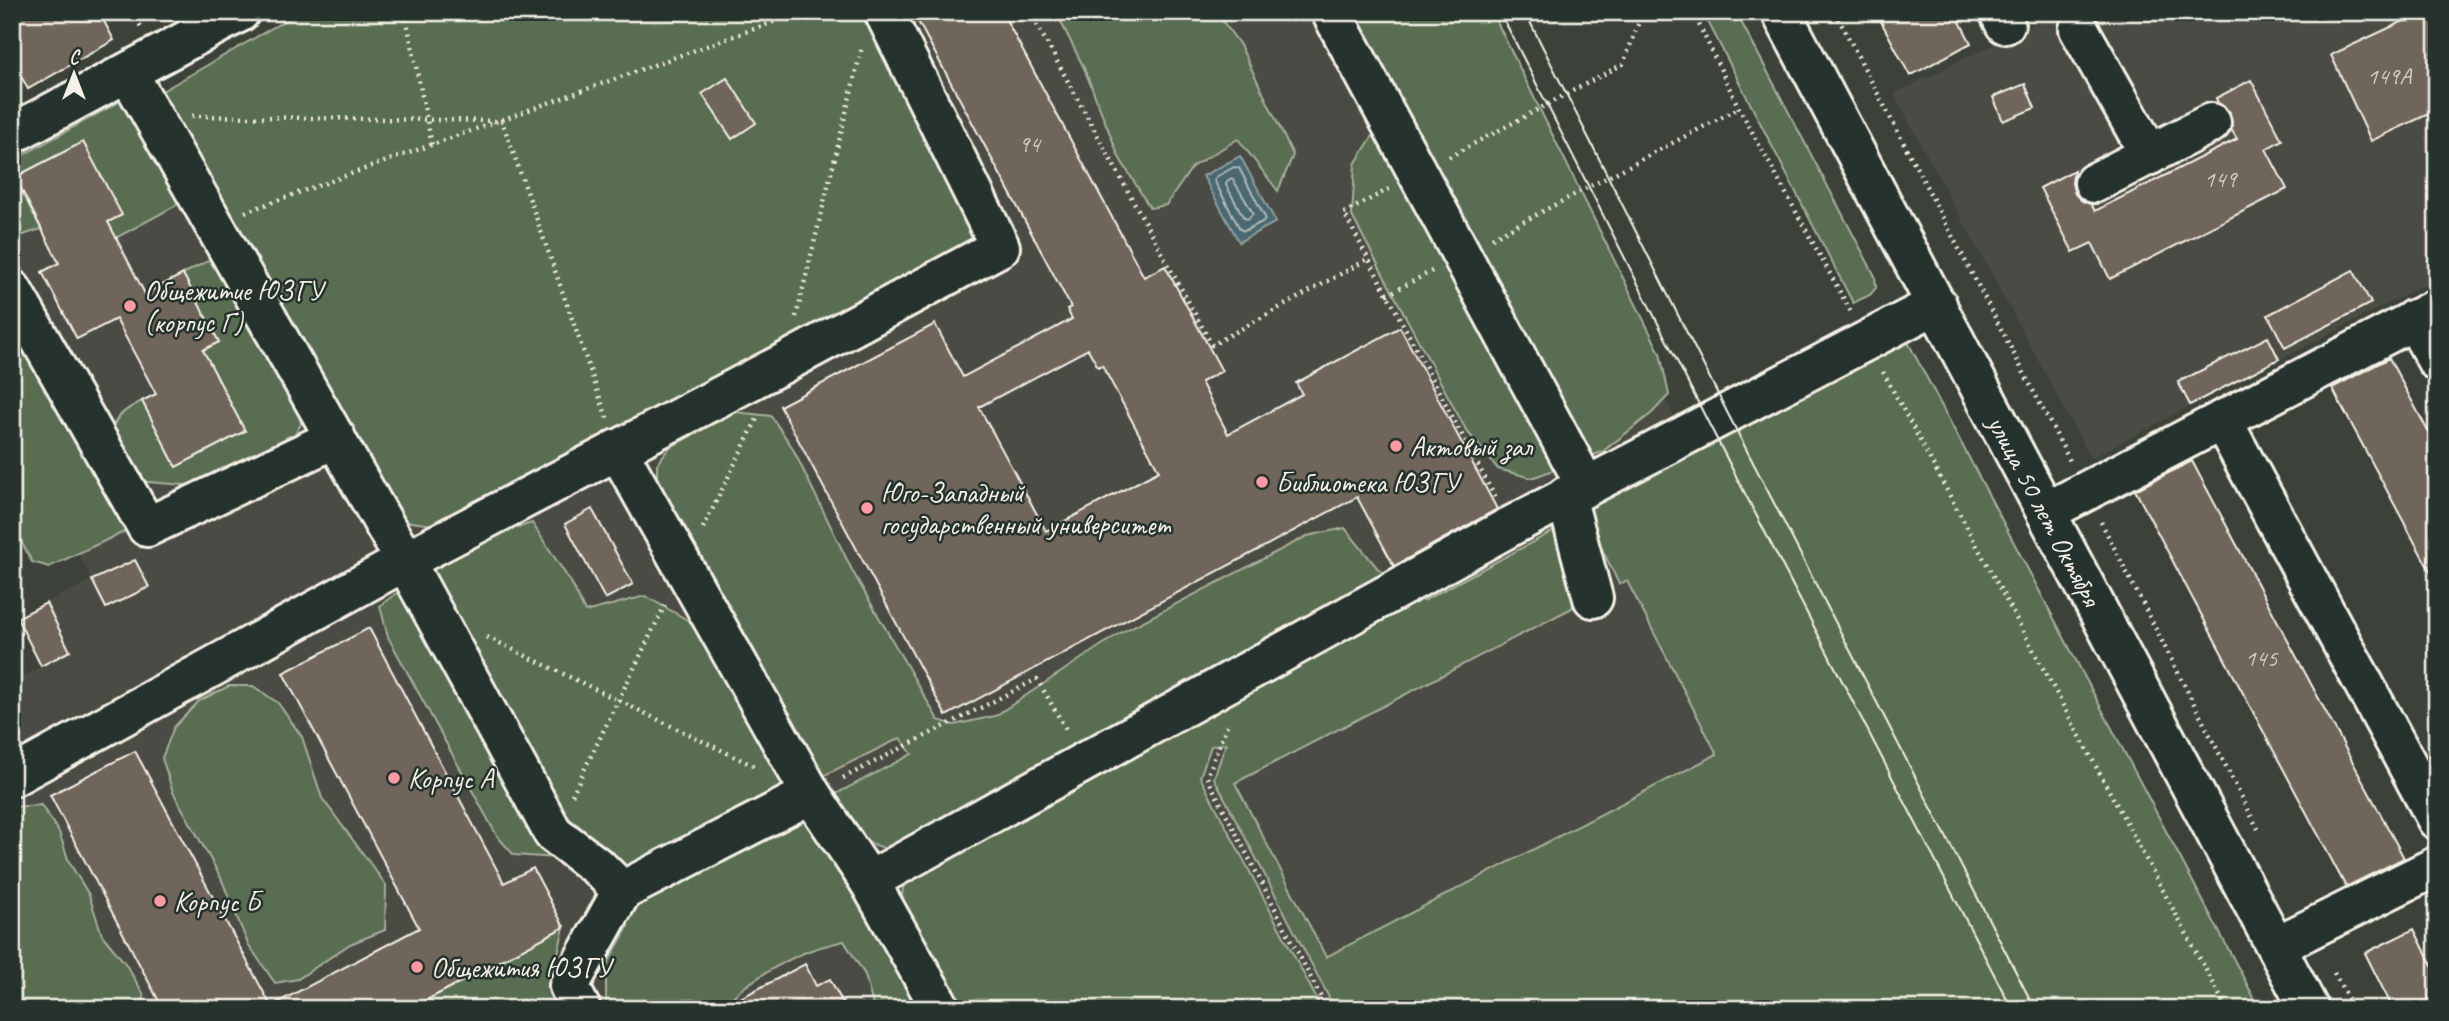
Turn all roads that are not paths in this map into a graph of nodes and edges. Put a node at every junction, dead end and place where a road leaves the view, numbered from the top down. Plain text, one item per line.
1 (240, 12) edge
2 (1331, 12) edge
3 (1782, 12) edge
4 (874, 26) edge
5 (2079, 29) dead end
6 (128, 73) junction
7 (2211, 123) dead end
8 (12, 134) edge
9 (2150, 155) junction
10 (2094, 183) dead end
11 (12, 290) edge
12 (1937, 304) junction
13 (2426, 313) edge
14 (2437, 361) edge
15 (2222, 420) junction
16 (336, 438) junction
17 (617, 449) junction
18 (1576, 491) junction
19 (2046, 512) junction
20 (405, 561) junction
21 (1593, 598) dead end
22 (12, 777) edge
23 (811, 794) junction
24 (2437, 820) edge
25 (2437, 866) edge
26 (869, 881) junction
27 (622, 891) junction
28 (2276, 946) junction
29 (567, 1001) edge
30 (941, 1009) edge
31 (2309, 1009) edge

1 - 6 main road
2 - 18 main road
3 - 12 main road, улица 50 лет Октября
4 - 17 main road
5 - 9 main road
6 - 8 main road
6 - 16 main road
7 - 9 main road
9 - 10 main road
11 - 16 main road
12 - 18 main road
12 - 19 main road, улица 50 лет Октября
13 - 14 main road
13 - 15 main road
15 - 19 main road
15 - 24 main road
16 - 20 main road
17 - 20 main road
17 - 23 main road
18 - 21 main road
18 - 26 main road
19 - 28 main road, улица 50 лет Октября
20 - 22 main road
20 - 27 main road
23 - 26 main road
23 - 27 main road
25 - 28 main road
26 - 30 main road
27 - 29 main road
28 - 31 main road, улица 50 лет Октября

